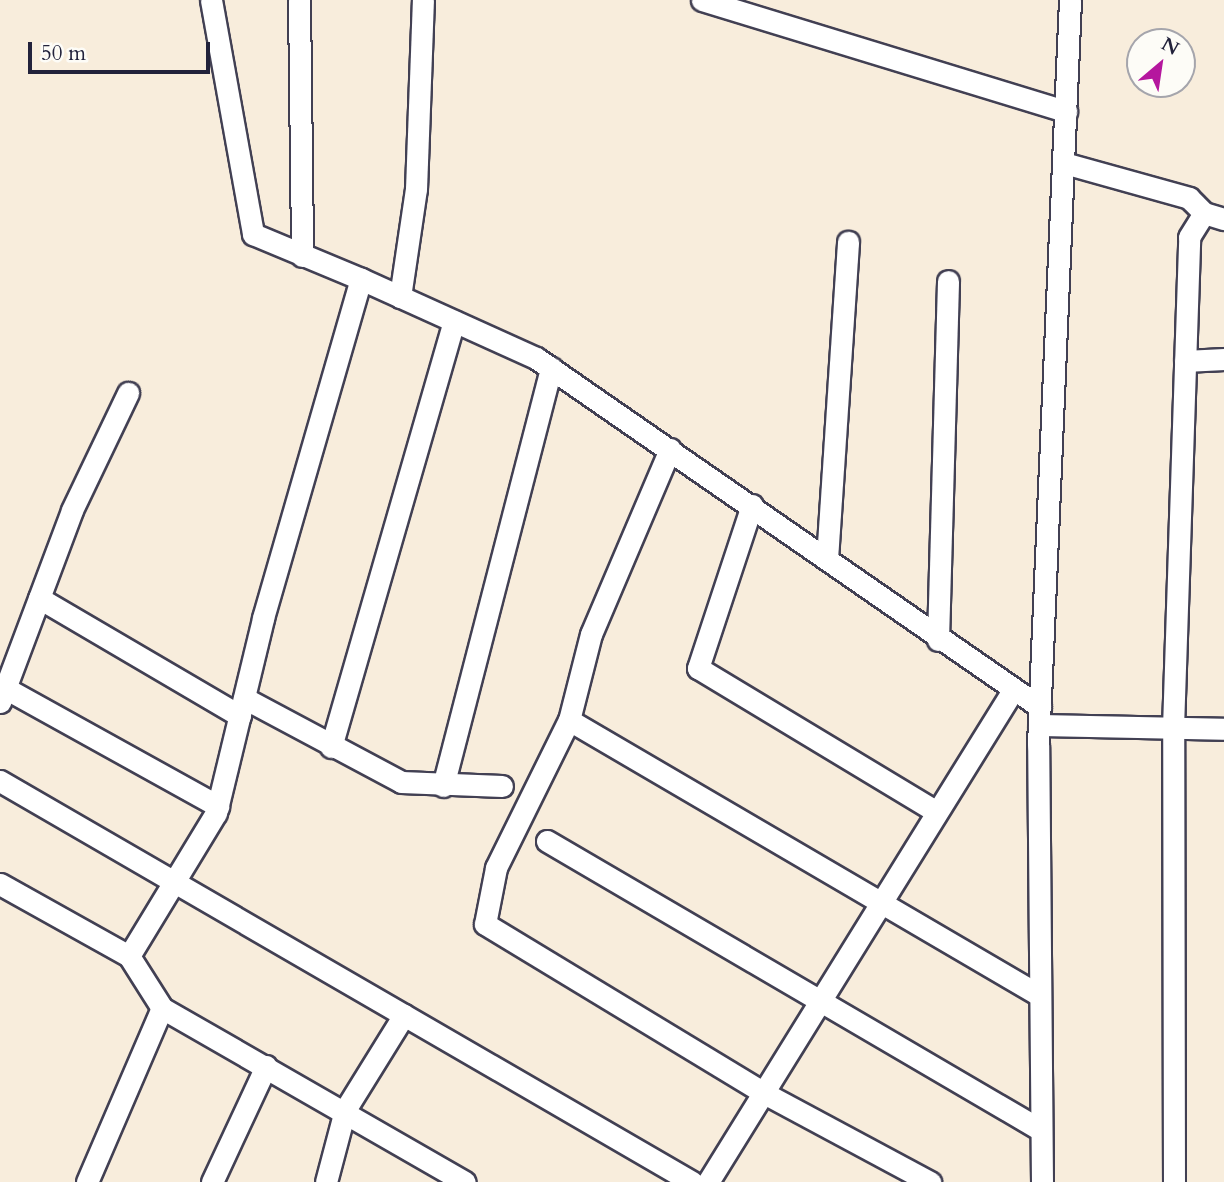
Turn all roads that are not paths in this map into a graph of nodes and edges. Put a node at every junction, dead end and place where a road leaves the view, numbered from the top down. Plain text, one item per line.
1 (211, 0) edge
2 (299, 0) edge
3 (423, 0) edge
4 (702, 0) edge
5 (1070, 0) edge
6 (1066, 111) junction
7 (1064, 163) junction
8 (1214, 216) edge
9 (848, 242) dead end
10 (302, 256) junction
11 (361, 279) junction
12 (948, 281) dead end
13 (400, 297) junction
14 (454, 321) junction
15 (1224, 359) edge
16 (1185, 360) junction
17 (551, 368) junction
18 (128, 393) dead end
19 (670, 449) junction
20 (752, 505) junction
21 (827, 559) junction
22 (39, 598) junction
23 (938, 640) junction
24 (1013, 690) junction
25 (3, 695) edge
26 (242, 707) junction
27 (1040, 716) junction
28 (569, 720) junction
29 (1173, 728) junction
30 (1224, 729) edge
31 (331, 747) junction
32 (0, 781) edge
33 (443, 786) junction
34 (502, 786) dead end
35 (218, 806) junction
36 (935, 811) junction
37 (547, 841) dead end
38 (0, 884) edge
39 (172, 886) junction
40 (877, 904) junction
41 (129, 956) junction
42 (1039, 995) junction
43 (818, 1000) junction
44 (162, 1008) junction
45 (404, 1015) junction
46 (266, 1066) junction
47 (762, 1092) junction
48 (345, 1110) junction
49 (1041, 1130) junction
50 (460, 1181) edge
51 (87, 1182) edge
52 (212, 1182) edge
53 (326, 1182) edge
54 (692, 1182) edge
55 (708, 1182) edge
56 (930, 1182) edge
57 (1042, 1182) edge
58 (1174, 1182) edge

1 - 10 street
2 - 10 street
3 - 13 street
4 - 6 street
5 - 6 street
6 - 7 street
7 - 8 street
7 - 27 street
8 - 16 street
9 - 21 street
10 - 11 street
11 - 13 street
11 - 26 street
12 - 23 street
13 - 14 street
14 - 17 street
14 - 31 street
15 - 16 street
16 - 29 street
17 - 19 street
17 - 33 street
18 - 22 street
19 - 20 street
19 - 28 street
20 - 21 street
20 - 36 street
21 - 23 street
22 - 25 street
22 - 26 street
23 - 24 street
24 - 27 street
24 - 36 street
25 - 35 street
26 - 31 street
26 - 35 street
27 - 29 street
27 - 42 street
28 - 40 street
28 - 47 street
29 - 30 street
29 - 58 street
31 - 33 street
32 - 39 street
33 - 34 street
35 - 39 street
36 - 40 street
37 - 43 street
38 - 41 street
39 - 41 street
39 - 45 street
40 - 42 street
40 - 43 street
41 - 44 street
42 - 49 street
43 - 47 street
43 - 49 street
44 - 46 street
44 - 51 street
45 - 48 street
45 - 54 street
46 - 48 street
46 - 52 street
47 - 55 street
47 - 56 street
48 - 50 street
48 - 53 street
49 - 57 street

